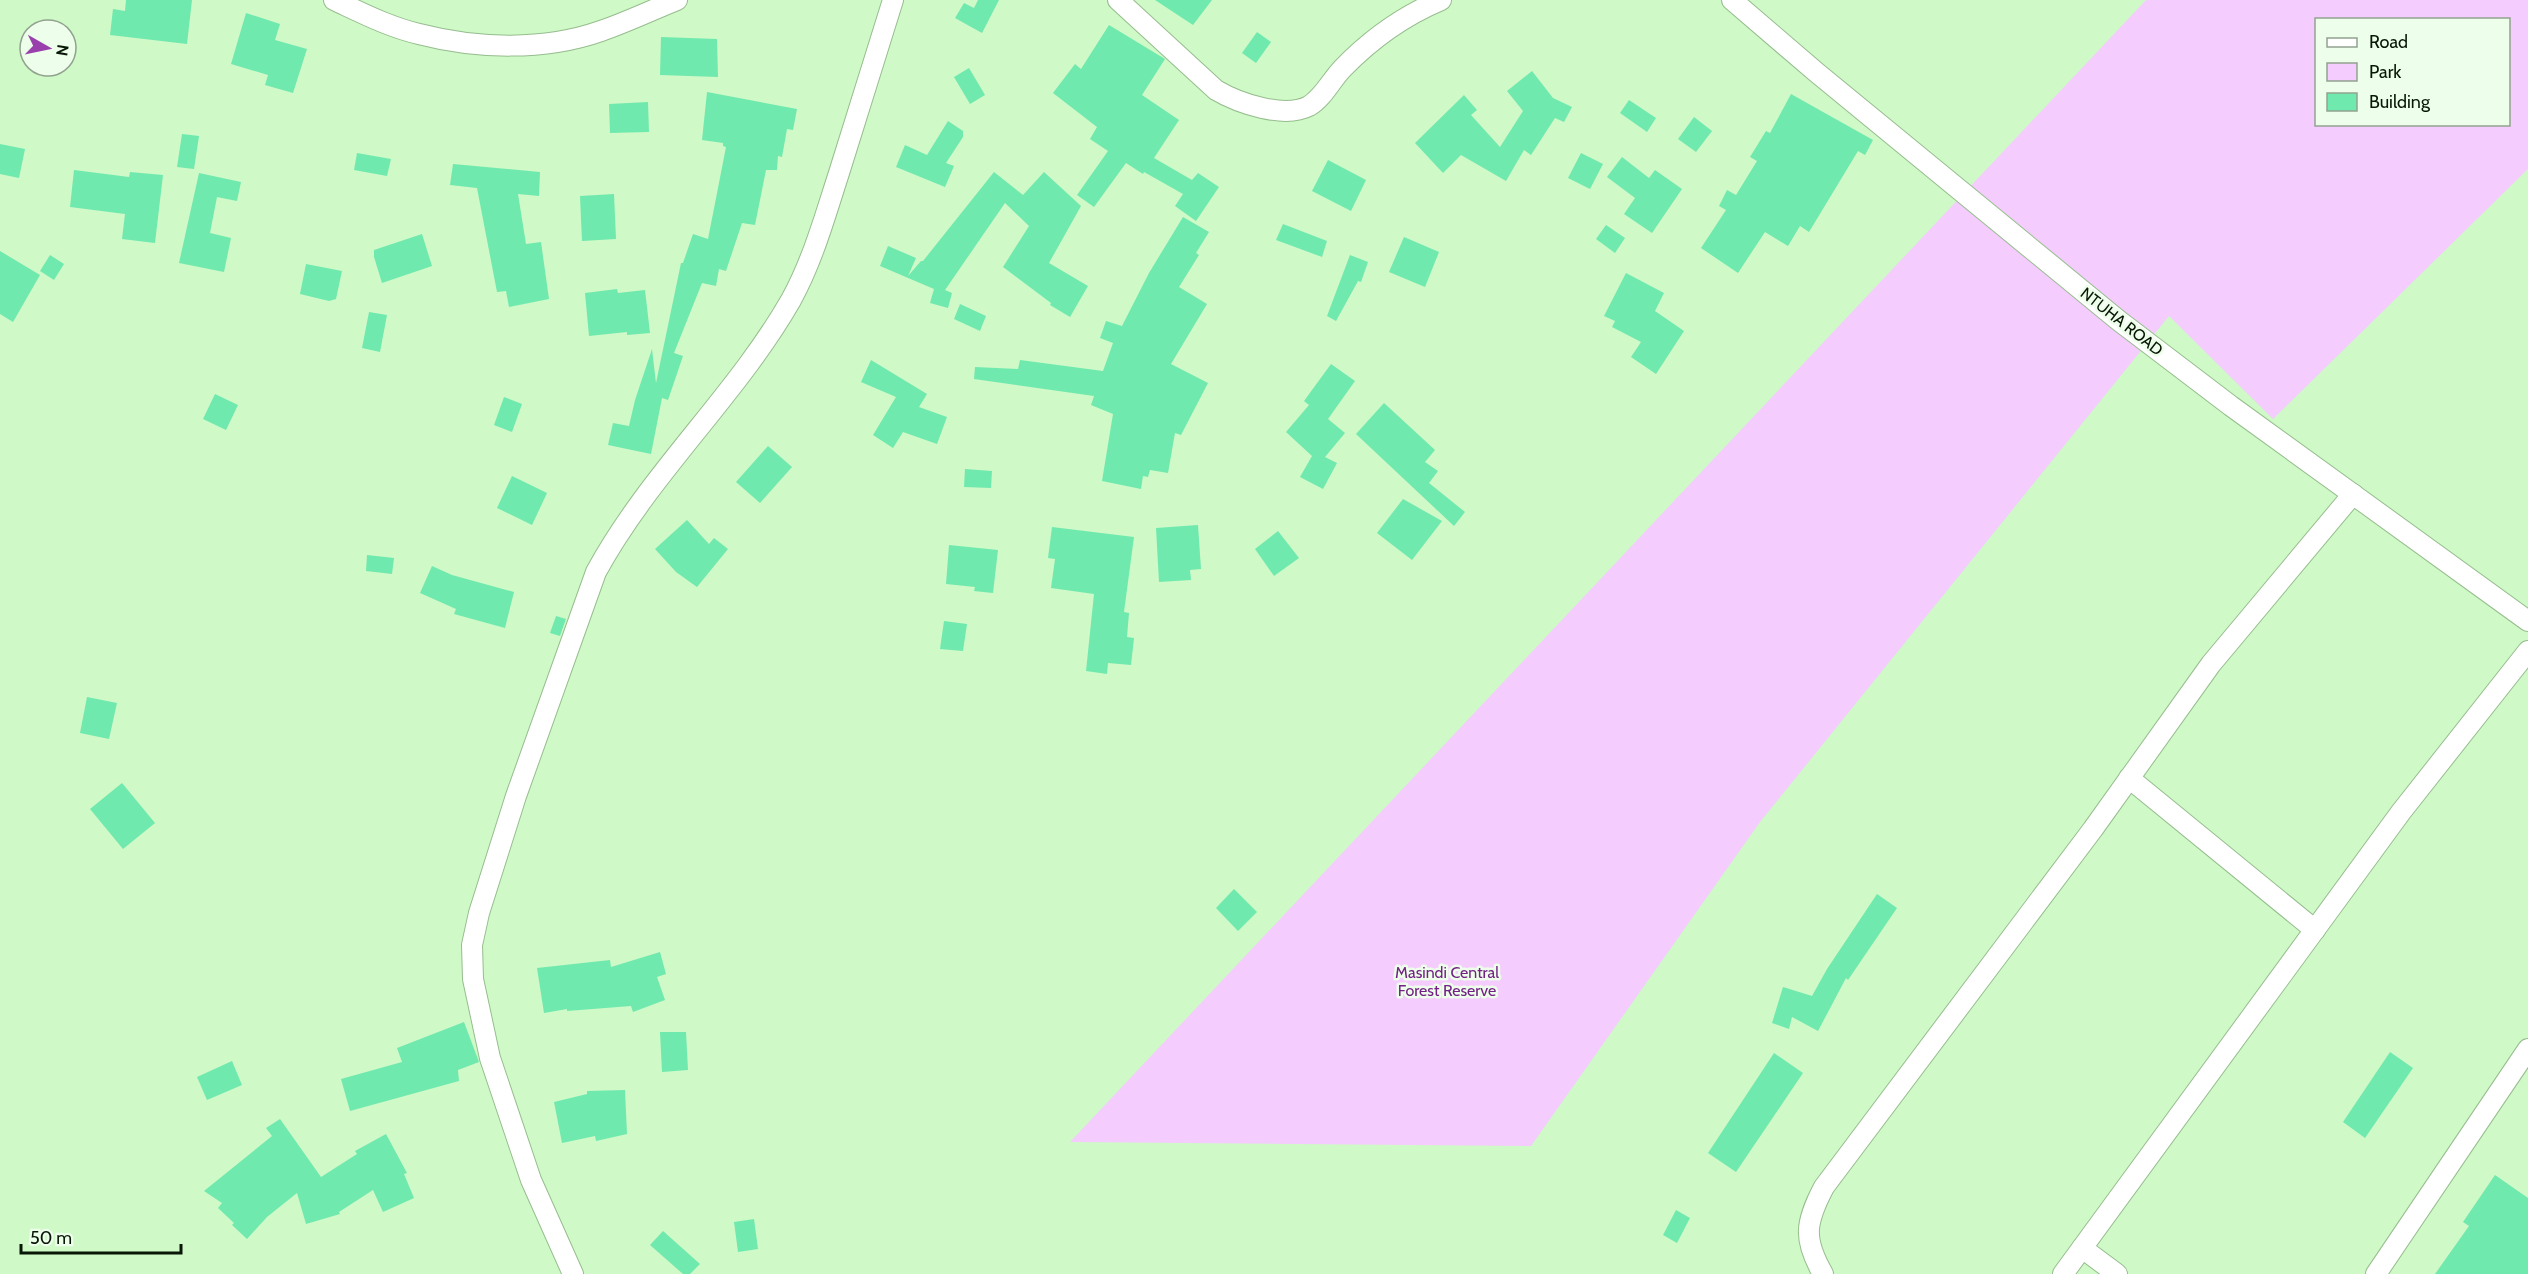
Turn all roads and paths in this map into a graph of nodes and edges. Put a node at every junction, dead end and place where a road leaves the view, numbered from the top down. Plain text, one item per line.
1 (334, 0) edge
2 (677, 0) edge
3 (893, 0) edge
4 (1118, 0) edge
5 (1441, 0) edge
6 (1732, 0) edge
7 (2353, 494) junction
8 (2528, 621) edge
9 (2528, 651) edge
10 (2129, 778) junction
11 (2315, 930) junction
12 (2528, 1049) edge
13 (2082, 1248) junction
14 (573, 1274) edge
15 (1823, 1274) edge
16 (2063, 1274) edge
17 (2117, 1274) edge
18 (2376, 1274) edge

1 - 2 street
3 - 14 street
4 - 5 street
6 - 7 street, NTUHA ROAD
7 - 8 street, NTUHA ROAD
7 - 10 street
9 - 11 street
10 - 11 street
10 - 15 street
11 - 13 street
12 - 18 street
13 - 16 street
13 - 17 street

